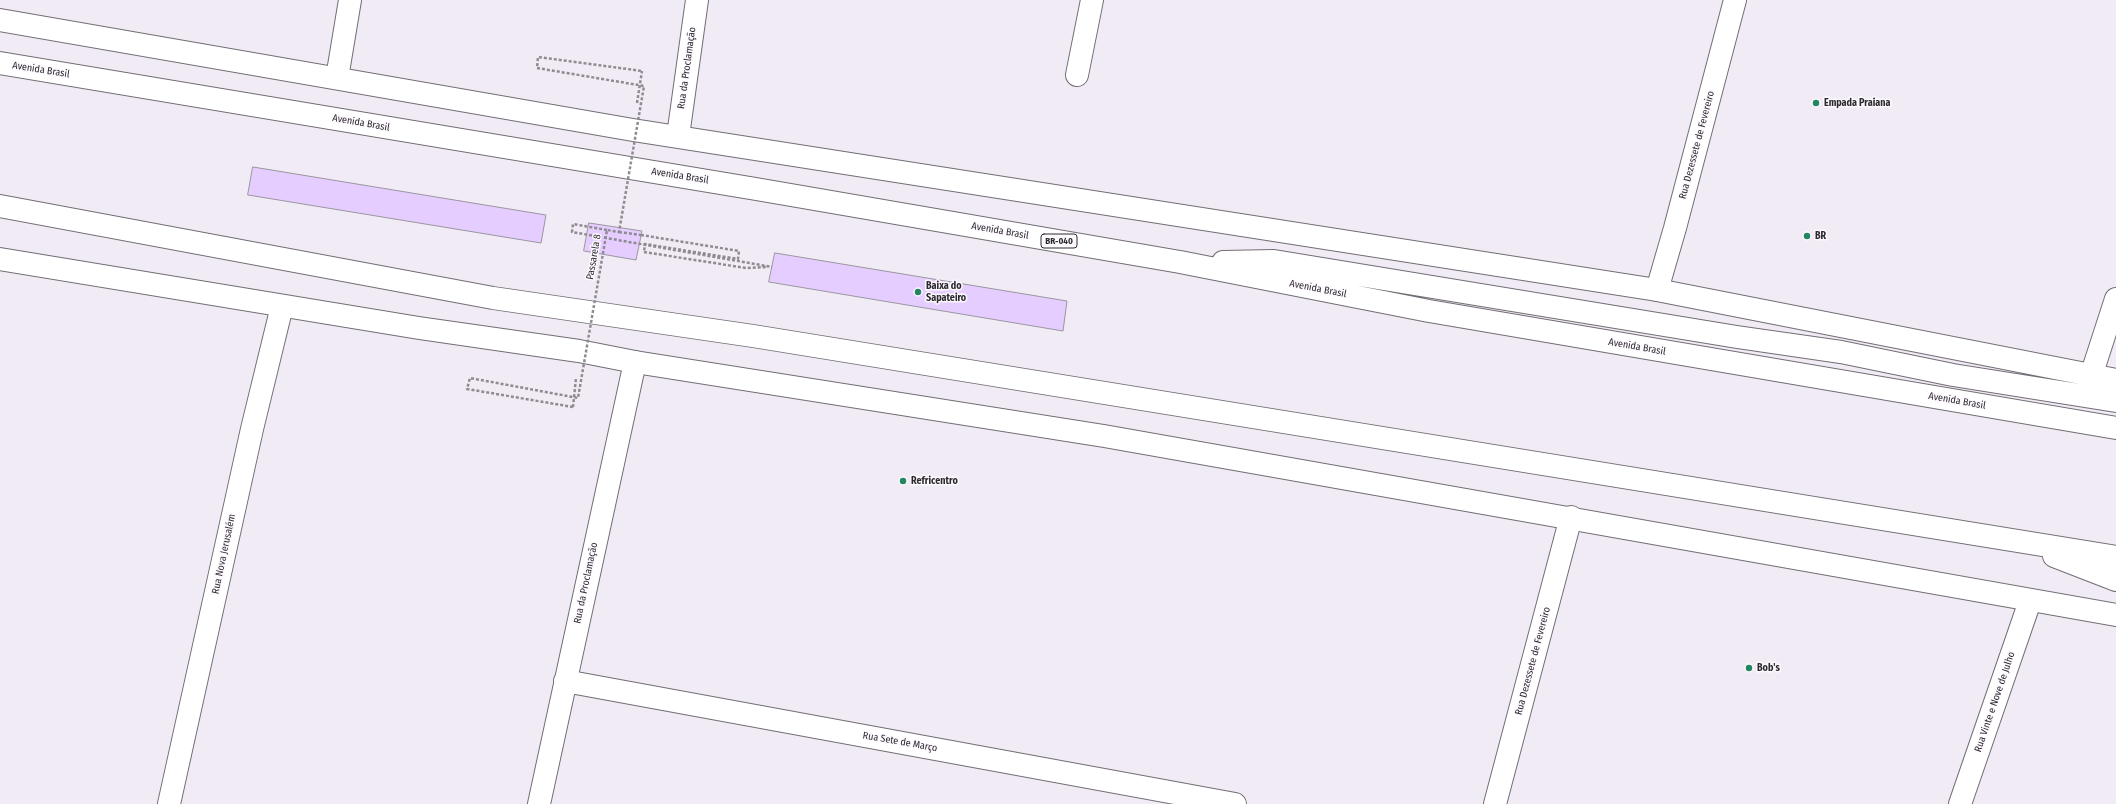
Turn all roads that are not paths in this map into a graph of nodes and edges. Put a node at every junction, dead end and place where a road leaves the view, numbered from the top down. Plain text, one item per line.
1 (350, 0) edge
2 (697, 0) edge
3 (1092, 0) edge
4 (1735, 0) edge
5 (0, 20) edge
6 (0, 63) edge
7 (1077, 74) dead end
8 (337, 78) junction
9 (678, 136) junction
10 (0, 206) edge
11 (0, 259) edge
12 (1180, 262) junction
13 (1657, 290) junction
14 (2116, 299) edge
15 (282, 306) junction
16 (634, 362) junction
17 (2091, 376) junction
18 (2116, 380) edge
19 (2116, 401) edge
20 (2116, 428) edge
21 (1572, 517) junction
22 (2012, 539) junction
23 (2116, 557) edge
24 (2116, 580) edge
25 (2030, 601) junction
26 (2116, 615) edge
27 (565, 681) junction
28 (169, 804) edge
29 (539, 804) edge
30 (1235, 804) edge
31 (1496, 804) edge
32 (1960, 804) edge

1 - 8 main road
2 - 9 main road, Rua da Proclamação
3 - 7 main road
4 - 13 main road, Rua Dezessete de Fevereiro
5 - 8 main road
6 - 12 main road, Avenida Brasil / BR-040
8 - 9 main road
9 - 13 main road
10 - 22 main road
11 - 15 main road
12 - 19 main road
12 - 20 main road, Avenida Brasil / BR-040
13 - 17 main road
14 - 17 main road
15 - 16 main road
15 - 28 main road, Rua Nova Jerusalém
16 - 21 main road
16 - 27 main road, Rua da Proclamação
17 - 18 main road
21 - 25 main road
21 - 31 main road, Rua Dezessete de Fevereiro
22 - 23 main road
22 - 24 main road
25 - 26 main road
25 - 32 main road, Rua Vinte e Nove de Julho
27 - 29 main road, Rua da Proclamação
27 - 30 main road, Rua Sete de Março

